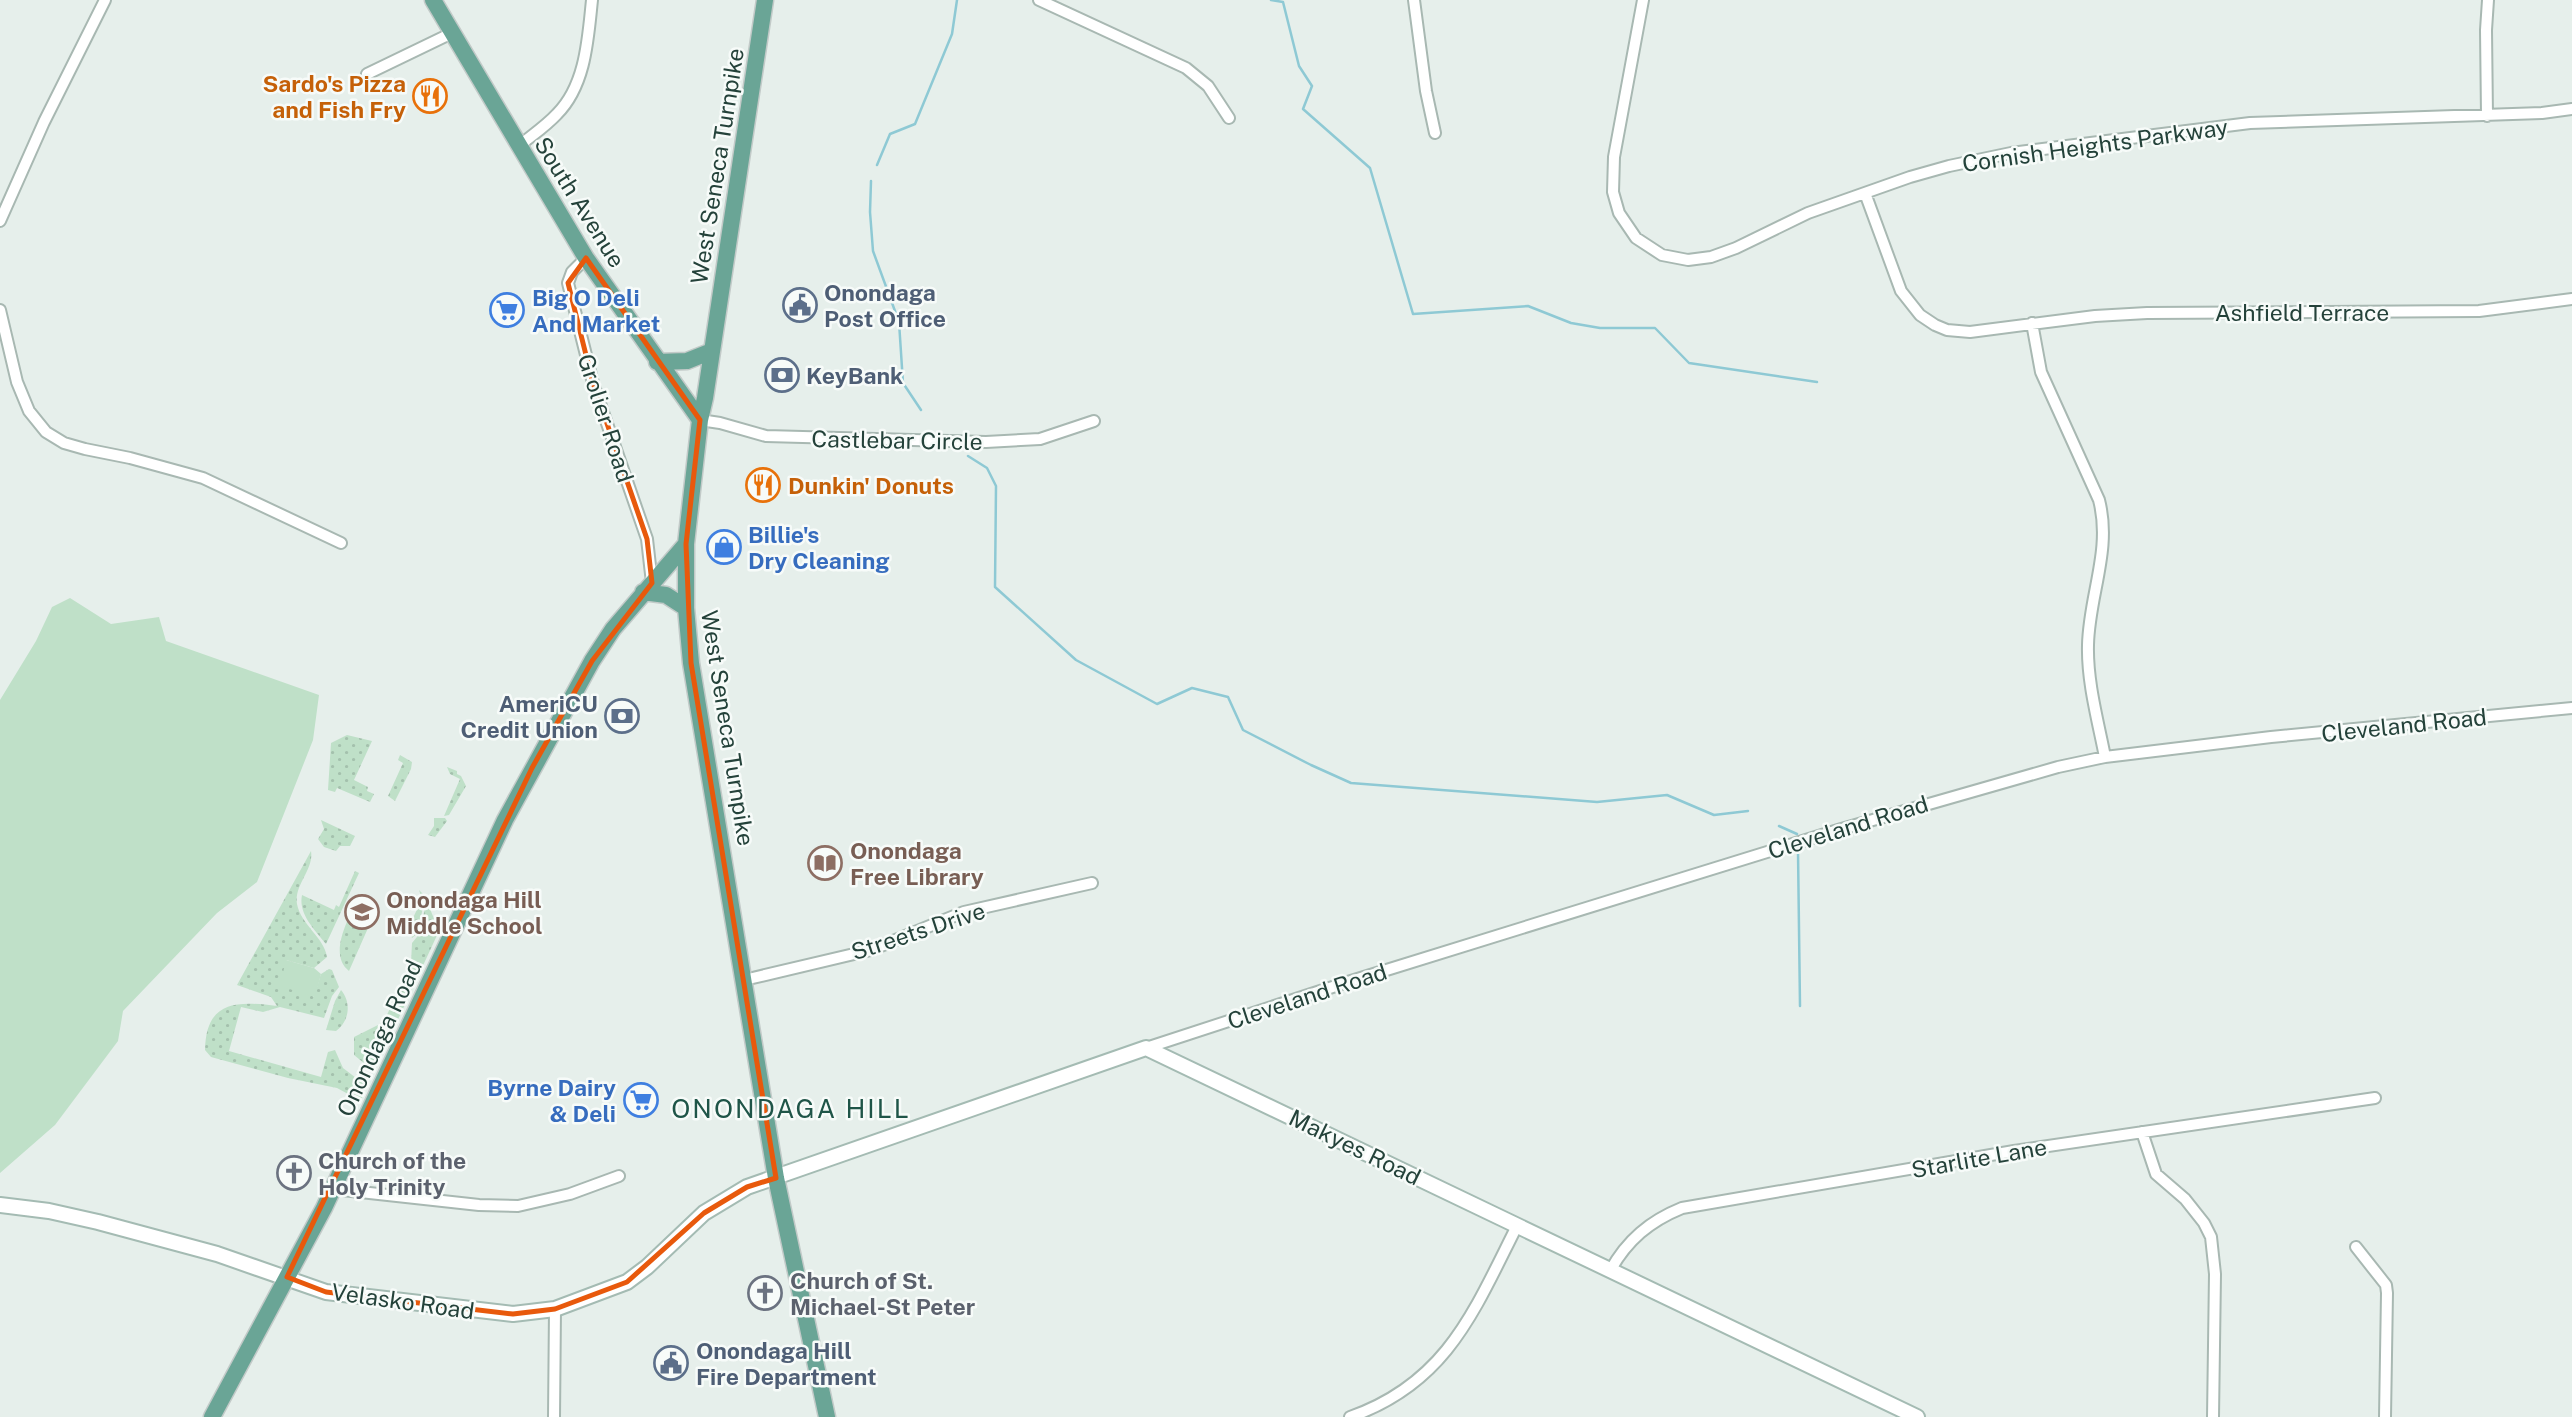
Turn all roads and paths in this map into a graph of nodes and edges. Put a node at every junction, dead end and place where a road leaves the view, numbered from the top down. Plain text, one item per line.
1 (106, 0) edge
2 (433, 0) edge
3 (592, 0) edge
4 (765, 0) edge
5 (1414, 0) edge
6 (1643, 0) edge
7 (2488, 0) edge
8 (1043, 1) edge
9 (454, 32) junction
10 (367, 74) dead end
11 (2572, 109) edge
12 (2487, 116) junction
13 (1229, 118) dead end
14 (1435, 133) dead end
15 (519, 146) junction
16 (1865, 193) junction
17 (0, 221) edge
18 (586, 258) junction
19 (2572, 299) edge
20 (0, 310) edge
21 (2032, 323) junction
22 (712, 351) junction
23 (657, 362) junction
24 (700, 420) junction
25 (1094, 421) dead end
26 (341, 543) dead end
27 (686, 544) junction
28 (648, 587) junction
29 (686, 608) junction
30 (2572, 708) edge
31 (2105, 757) junction
32 (1092, 883) dead end
33 (744, 980) junction
34 (1146, 1048) junction
35 (2375, 1098) dead end
36 (2142, 1132) junction
37 (619, 1175) dead end
38 (776, 1178) junction
39 (333, 1189) junction
40 (0, 1205) edge
41 (1517, 1226) junction
42 (2356, 1247) dead end
43 (1610, 1271) junction
44 (287, 1277) junction
45 (555, 1310) junction
46 (212, 1417) edge
47 (554, 1417) edge
48 (827, 1417) edge
49 (1350, 1417) edge
50 (1917, 1417) edge
51 (2213, 1417) edge
52 (2385, 1417) edge

1 - 17 street
2 - 9 main road, South Avenue
3 - 15 street
4 - 22 main road, West Seneca Turnpike
5 - 14 street
6 - 16 street, Cornish Heights Parkway
7 - 12 street
8 - 13 street
9 - 10 street
9 - 15 main road, South Avenue
11 - 12 street, Cornish Heights Parkway
12 - 16 street, Cornish Heights Parkway
15 - 18 main road, South Avenue
16 - 21 street, Ashfield Terrace
18 - 23 main road, South Avenue
18 - 28 street, Grolier Road
19 - 21 street, Ashfield Terrace
20 - 26 street
21 - 31 street
22 - 23 main road
22 - 24 main road, West Seneca Turnpike
23 - 24 main road, South Avenue
24 - 25 street, Castlebar Circle
24 - 27 main road, West Seneca Turnpike
27 - 28 main road, Onondaga Road
27 - 29 main road, West Seneca Turnpike
28 - 29 main road
28 - 39 main road, Onondaga Road
29 - 33 main road, West Seneca Turnpike
30 - 31 street, Cleveland Road
31 - 34 street, Cleveland Road
32 - 33 street, Streets Drive
33 - 38 main road, West Seneca Turnpike
34 - 38 street
34 - 41 street, Makyes Road
35 - 36 street, Starlite Lane
36 - 43 street, Starlite Lane
36 - 51 street
37 - 39 street
38 - 45 street, Velasko Road
38 - 48 main road, West Seneca Turnpike
39 - 44 main road, Onondaga Road
40 - 44 street, Velasko Road
41 - 43 street, Makyes Road
41 - 49 street
42 - 52 street
43 - 50 street, Makyes Road
44 - 45 street, Velasko Road
44 - 46 main road, Onondaga Road
45 - 47 street

